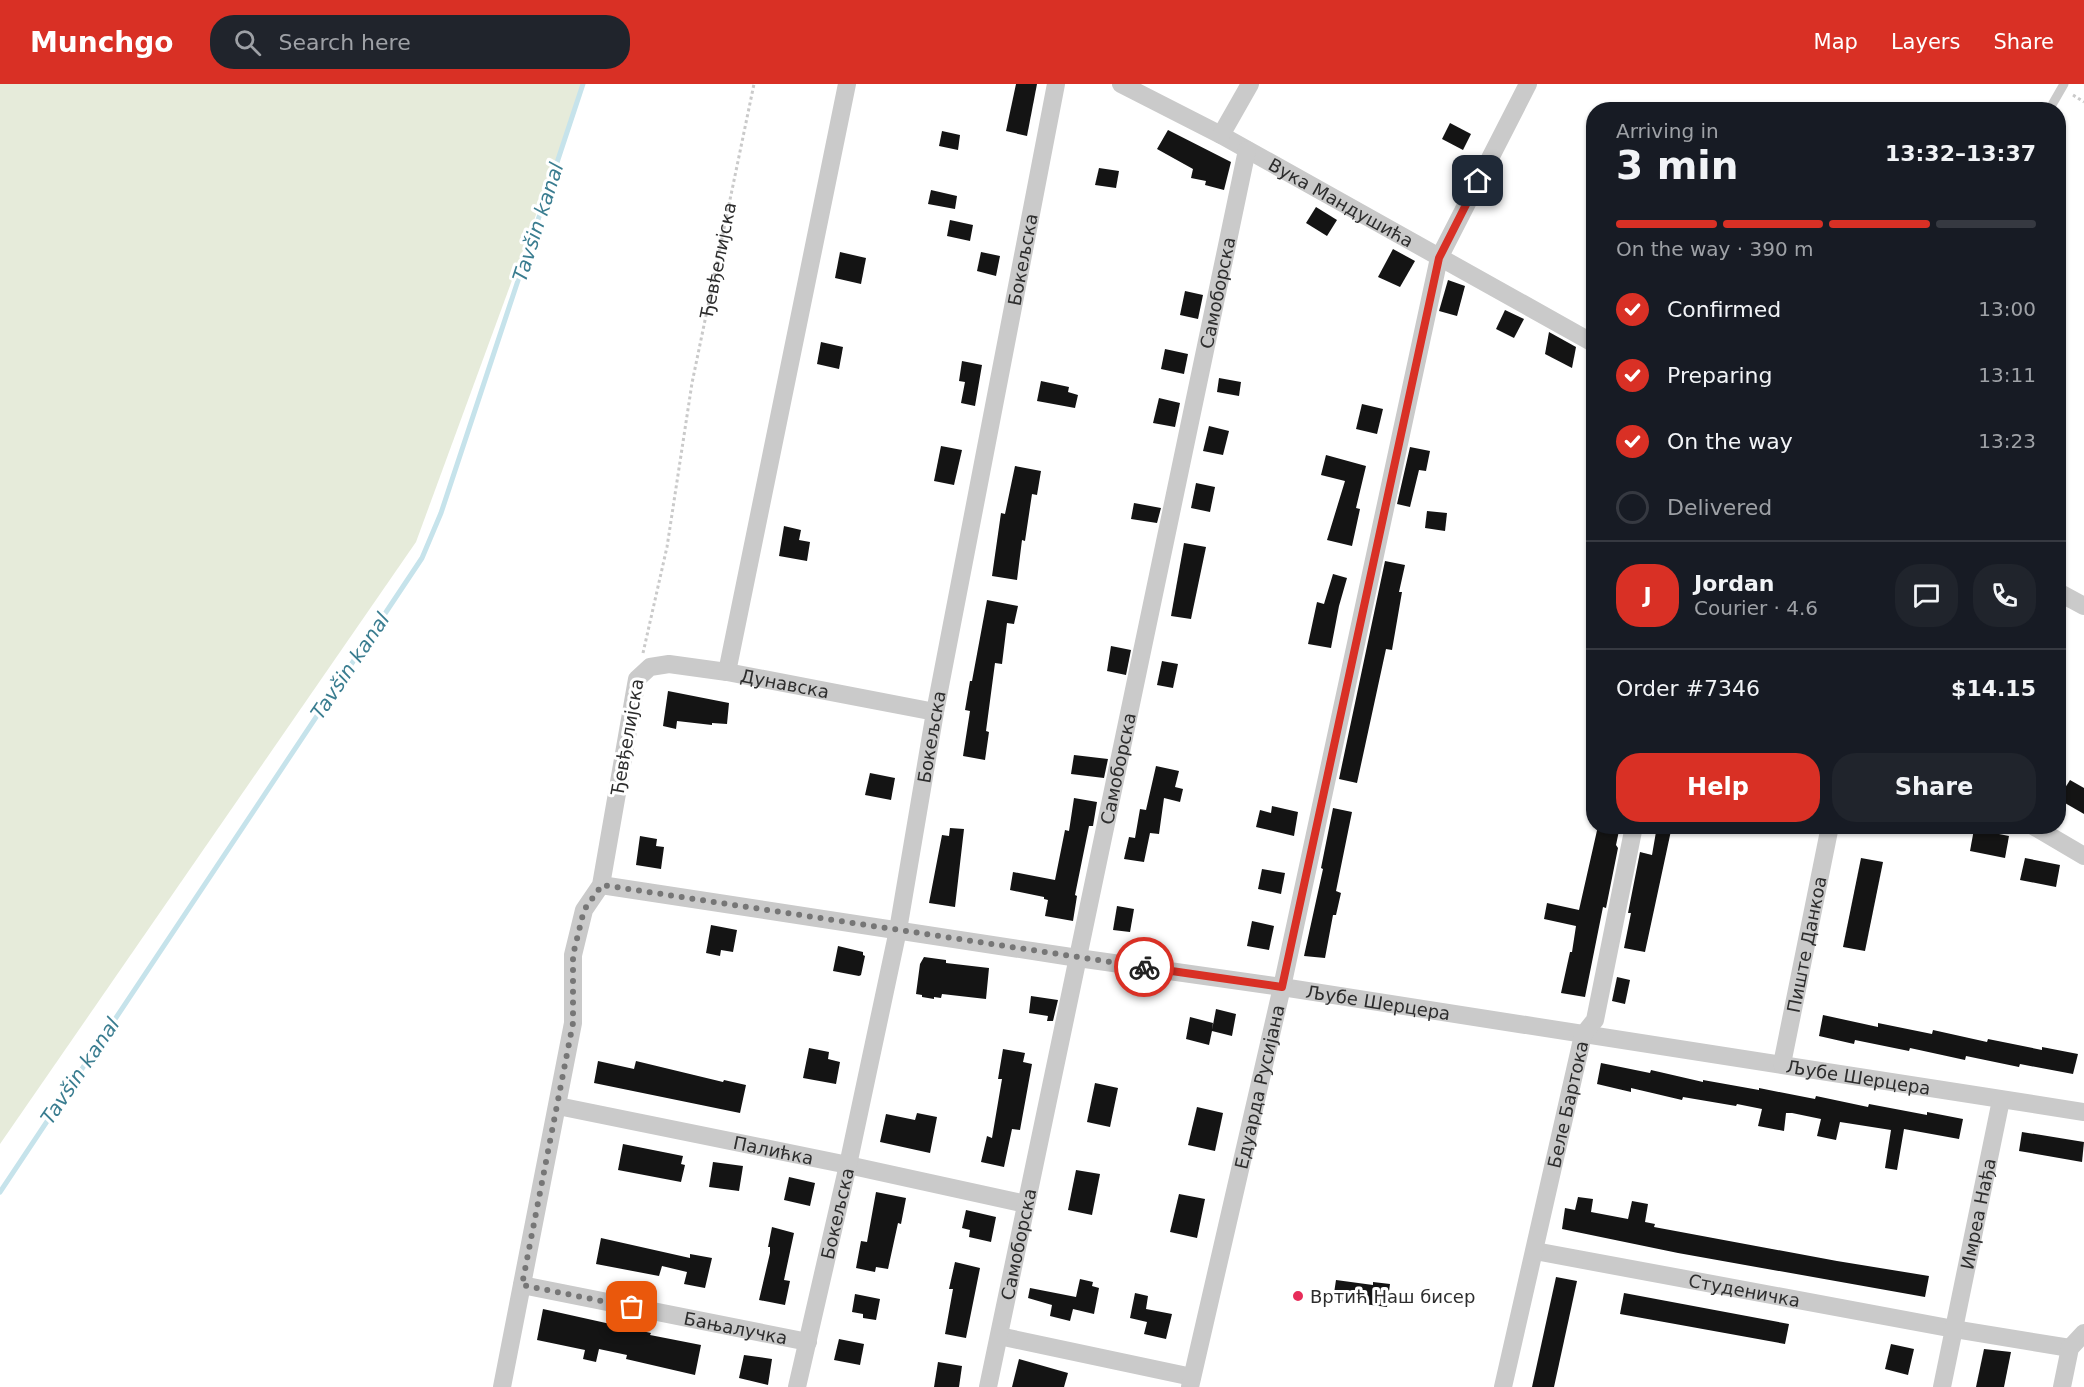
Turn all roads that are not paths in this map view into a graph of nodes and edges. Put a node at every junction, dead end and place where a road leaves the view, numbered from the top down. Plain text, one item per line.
1 (847, 84) edge
2 (1056, 84) edge
3 (1121, 84) edge
4 (1250, 84) edge
5 (1528, 84) edge
6 (2064, 84) edge
7 (2054, 102) edge
8 (1221, 135) junction
9 (1247, 150) junction
10 (1439, 258) junction
11 (1586, 339) edge
12 (2066, 596) edge
13 (2084, 606) edge
14 (728, 672) junction
15 (637, 679) joint
16 (935, 712) junction
17 (1632, 834) edge
18 (1828, 834) edge
19 (2047, 834) edge
20 (2084, 856) edge
21 (602, 885) junction
22 (898, 930) junction
23 (1078, 958) junction
24 (1282, 987) junction
25 (1583, 1035) junction
26 (1782, 1064) junction
27 (2001, 1100) junction
28 (558, 1106) junction
29 (2084, 1112) edge
30 (848, 1165) junction
31 (1026, 1204) junction
32 (1535, 1251) junction
33 (522, 1285) junction
34 (1954, 1329) junction
35 (2084, 1333) edge
36 (999, 1336) junction
37 (808, 1342) junction
38 (2070, 1348) junction
39 (1191, 1382) edge
40 (502, 1387) edge
41 (797, 1387) edge
42 (988, 1387) edge
43 (1503, 1387) edge
44 (1942, 1387) edge
45 (2062, 1387) edge

1 - 14 street
2 - 16 street, Бокељска
3 - 8 street, Вука Мандушића
4 - 8 street
5 - 10 street, Едуарда Русијана
6 - 7 lane
8 - 9 street, Вука Мандушића
9 - 10 street, Вука Мандушића
9 - 23 street, Самоборска
10 - 11 street, Вука Мандушића
10 - 24 street, Едуарда Русијана
12 - 13 street
14 - 15 street, Дунавска
14 - 16 street, Дунавска
15 - 21 street, Ђевђелијска
16 - 22 street, Бокељска
17 - 25 street, Беле Бартока
18 - 26 street, Пиште Данкоа
19 - 20 street
21 - 22 street, Љубе Шерцера
21 - 28 street, Ђевђелијска
22 - 23 street, Љубе Шерцера
22 - 30 street, Бокељска
23 - 24 street, Љубе Шерцера
23 - 31 street, Самоборска
24 - 25 street, Љубе Шерцера
24 - 39 street, Едуарда Русијана
25 - 26 street, Љубе Шерцера
25 - 32 street, Беле Бартока
26 - 27 street, Љубе Шерцера
27 - 29 street, Љубе Шерцера
27 - 34 street, Имреа Нађа
28 - 30 street, Палићка
28 - 33 street, Ђевђелијска
30 - 31 street, Палићка
30 - 37 street, Бокељска
31 - 36 street, Самоборска
32 - 34 street, Студеничка
32 - 43 street, Беле Бартока
33 - 37 street, Бањалучка
33 - 40 street, Ђевђелијска
34 - 38 street
34 - 44 street, Имреа Нађа
35 - 38 street
36 - 39 street
36 - 42 street, Самоборска
37 - 41 street, Бокељска
38 - 45 street

